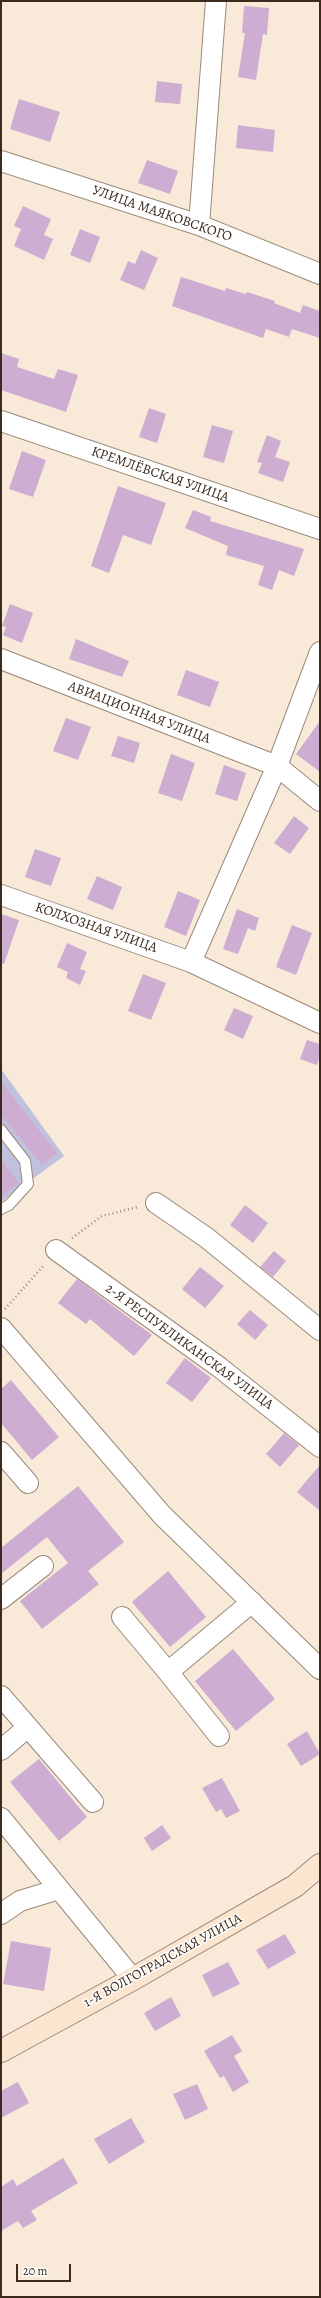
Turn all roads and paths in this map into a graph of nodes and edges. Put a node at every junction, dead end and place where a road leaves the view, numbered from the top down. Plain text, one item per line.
1 (216, 1) edge
2 (1, 161) edge
3 (199, 225) junction
4 (320, 274) edge
5 (1, 421) edge
6 (320, 529) edge
7 (320, 652) edge
8 (1, 659) edge
9 (277, 766) junction
10 (320, 801) edge
11 (1, 894) edge
12 (191, 962) junction
13 (320, 1023) edge
14 (1, 1130) edge
15 (156, 1203) dead end
16 (1, 1209) edge
17 (56, 1250) dead end
18 (1, 1328) edge
19 (320, 1330) edge
20 (320, 1447) edge
21 (1, 1452) edge
22 (28, 1483) dead end
23 (43, 1566) dead end
24 (1, 1599) edge
25 (252, 1602) junction
26 (122, 1617) dead end
27 (320, 1669) edge
28 (168, 1672) junction
29 (1, 1696) edge
30 (28, 1728) junction
31 (219, 1736) dead end
32 (1, 1750) edge
33 (92, 1802) dead end
34 (1, 1818) edge
35 (320, 1865) edge
36 (59, 1889) junction
37 (1, 1914) edge
38 (133, 1979) junction
39 (1, 2051) edge

1 - 3 street
2 - 3 street, УЛИЦА МАЯКОВСКОГО
3 - 4 street, УЛИЦА МАЯКОВСКОГО
5 - 6 street, КРЕМЛЁВСКАЯ УЛИЦА
7 - 9 street
8 - 9 street, АВИАЦИОННАЯ УЛИЦА
9 - 10 street, АВИАЦИОННАЯ УЛИЦА
9 - 12 street
11 - 12 street, КОЛХОЗНАЯ УЛИЦА
12 - 13 street, КОЛХОЗНАЯ УЛИЦА
14 - 16 lane
15 - 19 street
17 - 20 street, 2-Я РЕСПУБЛИКАНСКАЯ УЛИЦА
18 - 25 street
21 - 22 street
23 - 24 street
25 - 27 street
25 - 28 street
26 - 28 street
28 - 31 street
29 - 30 street
30 - 32 street
30 - 33 street
34 - 36 street
35 - 38 street, 1-Я ВОЛГОГРАДСКАЯ УЛИЦА
36 - 37 street
36 - 38 street
38 - 39 street, 1-Я ВОЛГОГРАДСКАЯ УЛИЦА

